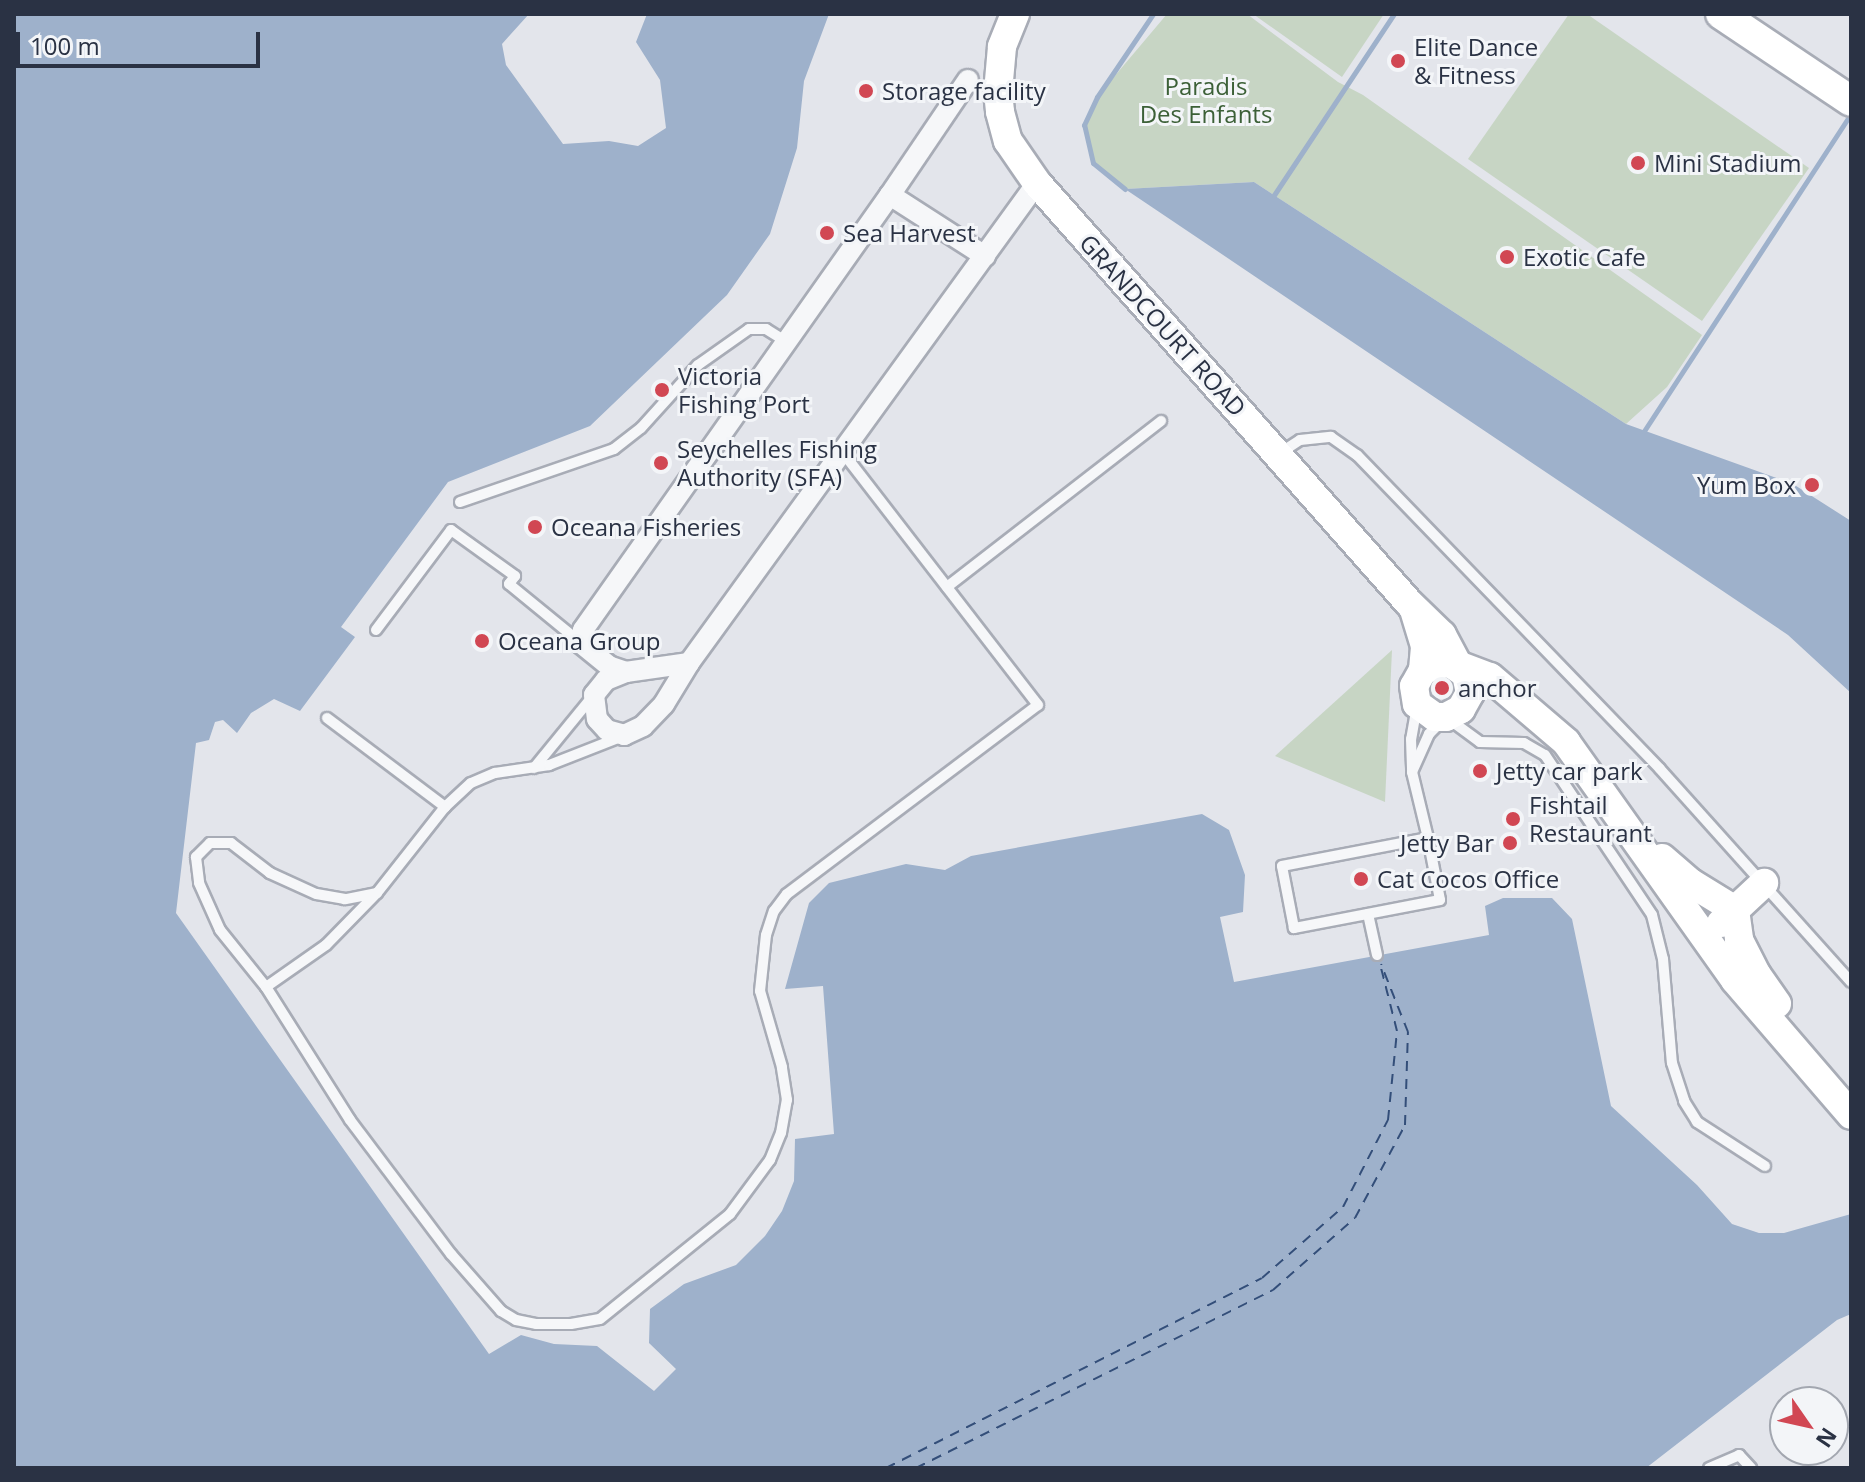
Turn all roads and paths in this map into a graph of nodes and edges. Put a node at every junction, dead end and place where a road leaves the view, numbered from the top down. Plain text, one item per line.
1 (1015, 14) edge
2 (1721, 14) edge
3 (968, 80) dead end
4 (1851, 101) edge
5 (1037, 183) junction
6 (890, 195) junction
7 (985, 256) junction
8 (787, 342) junction
9 (1161, 421) dead end
10 (843, 453) junction
11 (1278, 455) junction
12 (460, 502) dead end
13 (947, 587) junction
14 (1409, 603) junction
15 (376, 630) dead end
16 (581, 643) junction
17 (689, 663) junction
18 (1458, 665) junction
19 (1423, 670) junction
20 (626, 672) junction
21 (594, 695) junction
22 (1417, 704) junction
23 (1460, 715) junction
24 (1540, 716) junction
25 (327, 718) dead end
26 (624, 735) junction
27 (534, 768) junction
28 (1412, 772) junction
29 (445, 807) junction
30 (1628, 828) junction
31 (1428, 838) junction
32 (1764, 883) junction
33 (377, 893) junction
34 (1735, 910) junction
35 (1368, 914) junction
36 (1706, 937) junction
37 (1377, 955) dead end
38 (1850, 978) edge
39 (266, 987) junction
40 (1812, 1068) junction
41 (1851, 1115) edge
42 (1765, 1166) dead end
43 (1709, 1468) edge
44 (1751, 1468) edge

1 - 5 street, GRANDCOURT ROAD
2 - 4 main road
3 - 6 street
5 - 7 street
5 - 11 street, GRANDCOURT ROAD
6 - 7 street
6 - 8 street
7 - 10 street
8 - 12 lane
8 - 16 street
9 - 13 lane
10 - 13 lane
10 - 17 street
11 - 14 street, GRANDCOURT ROAD
11 - 32 lane
13 - 39 lane
14 - 18 street, GRANDCOURT ROAD
14 - 19 street
15 - 16 lane
16 - 20 street
17 - 20 street
17 - 26 street
18 - 19 street
18 - 23 street
18 - 24 street
19 - 22 street
20 - 21 street
21 - 26 street
21 - 27 lane
22 - 23 street
22 - 28 lane
23 - 24 street
23 - 28 lane
23 - 42 lane
24 - 30 street
25 - 29 lane
26 - 27 lane
27 - 29 lane
28 - 31 lane
29 - 33 lane
30 - 34 street
30 - 36 street
31 - 35 lane
31 - 35 lane
32 - 34 street
32 - 38 lane
33 - 39 lane
33 - 39 lane
34 - 36 street
34 - 40 street
35 - 37 lane
36 - 40 street
40 - 41 street
43 - 44 lane

